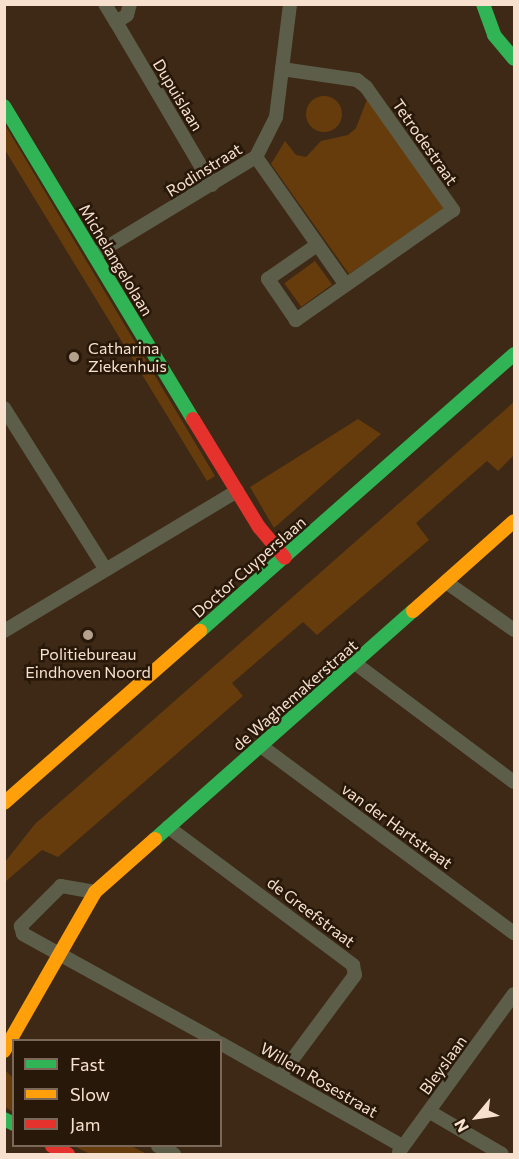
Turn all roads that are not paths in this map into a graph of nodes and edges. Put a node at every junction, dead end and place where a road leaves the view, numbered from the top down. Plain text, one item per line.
1 (105, 4) edge
2 (130, 4) edge
3 (290, 4) edge
4 (483, 4) edge
5 (116, 22) junction
6 (514, 59) edge
7 (282, 69) junction
8 (4, 106) edge
9 (256, 157) junction
10 (212, 185) junction
11 (317, 245) junction
12 (94, 255) junction
13 (346, 285) junction
14 (514, 354) edge
15 (4, 408) edge
16 (237, 491) junction
17 (514, 521) edge
18 (285, 558) junction
19 (106, 570) junction
20 (446, 582) junction
21 (514, 630) edge
22 (4, 631) edge
23 (356, 664) junction
24 (261, 746) junction
25 (514, 782) edge
26 (4, 803) edge
27 (168, 827) junction
28 (95, 892) junction
29 (514, 933) edge
30 (57, 954) junction
31 (514, 994) edge
32 (211, 1039) edge
33 (222, 1044) edge
34 (4, 1052) edge
35 (280, 1076) junction
36 (430, 1112) junction
37 (54, 1147) edge
38 (160, 1147) edge
39 (400, 1150) edge
40 (68, 1155) edge
41 (174, 1155) edge
42 (502, 1155) edge

1 - 5 street, Dupuislaan
2 - 5 street
3 - 7 street, Rodinstraat
4 - 6 street
5 - 10 street, Dupuislaan
7 - 9 street, Rodinstraat
7 - 13 street, Tetrodestraat
8 - 12 street, Michelangelolaan
9 - 10 street, Rodinstraat
9 - 11 street
10 - 12 street, Rodinstraat
11 - 13 street
11 - 13 street, Tetrodestraat
12 - 16 street, Michelangelolaan
14 - 18 street, Doctor Cuyperslaan
15 - 19 street
16 - 18 street, Michelangelolaan
16 - 19 street
17 - 20 street, de Waghemakerstraat
18 - 26 street, Doctor Cuyperslaan
19 - 22 street
20 - 21 street
20 - 23 street, de Waghemakerstraat
23 - 24 street, de Waghemakerstraat
23 - 25 street
24 - 27 street, de Waghemakerstraat
24 - 29 street, van der Hartstraat
27 - 28 street, de Waghemakerstraat
27 - 35 street, de Greefstraat
28 - 30 street, de Waghemakerstraat
28 - 30 street
30 - 32 street
30 - 34 street, de Waghemakerstraat
31 - 36 street, Bleyslaan
33 - 35 street, Willem Rosestraat
35 - 39 street, Willem Rosestraat
36 - 39 street, Bleyslaan
36 - 42 street
37 - 40 street
38 - 41 street

